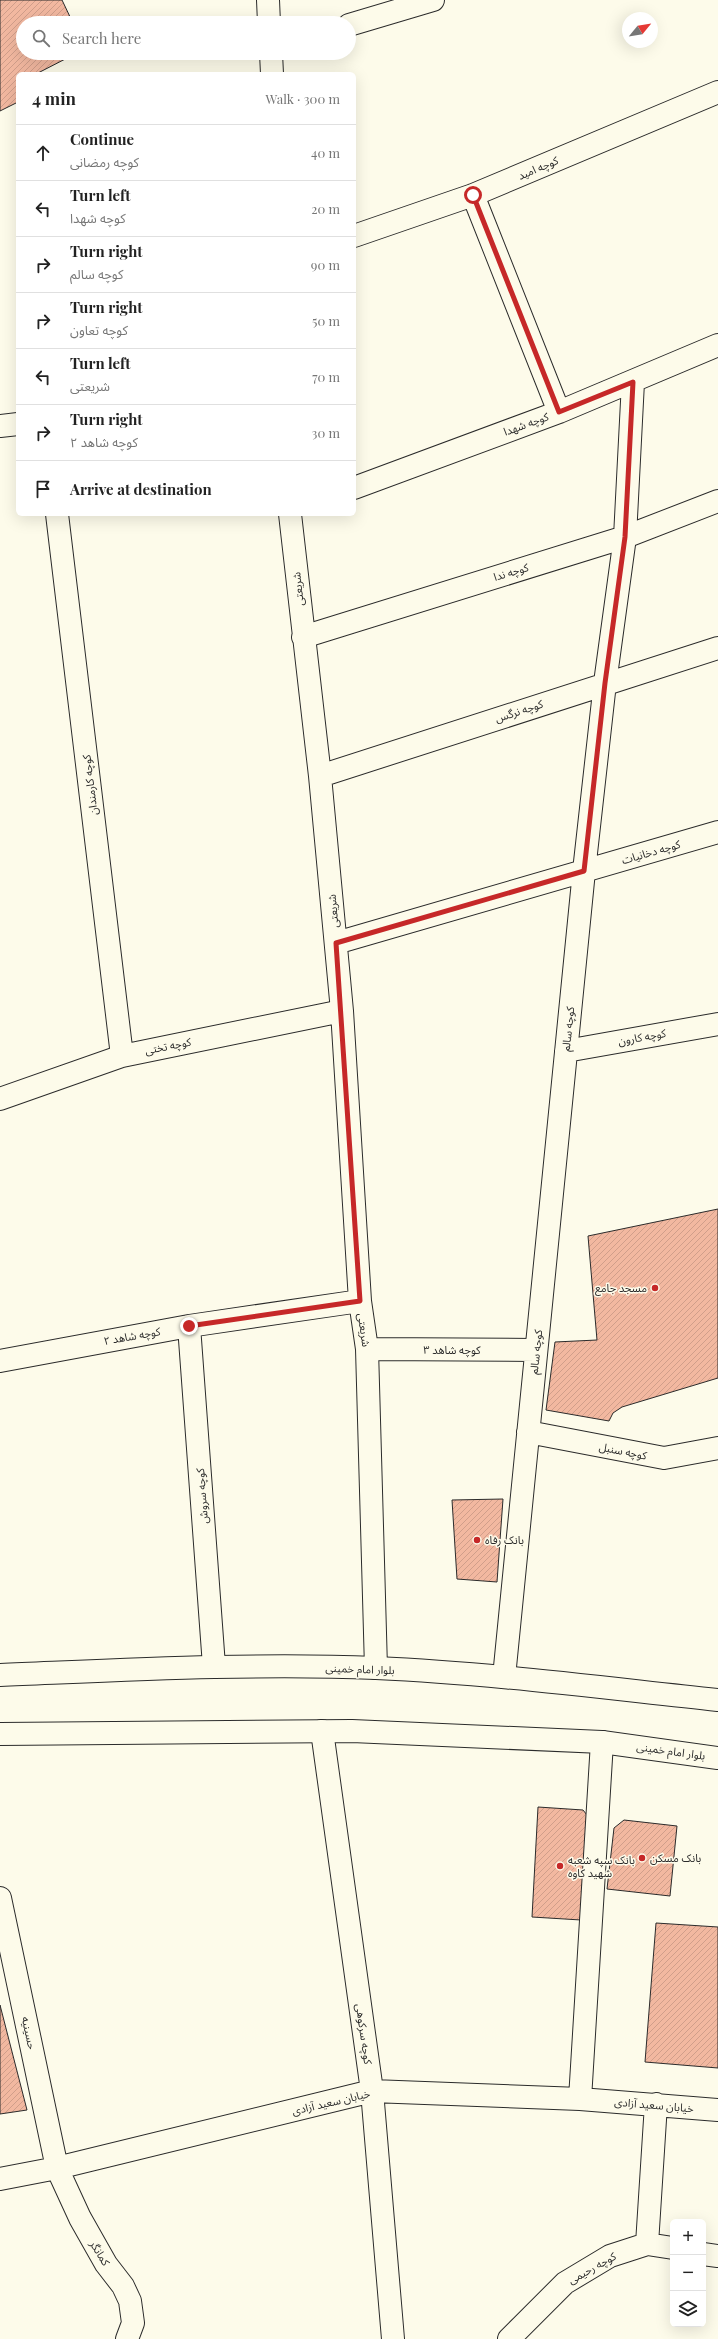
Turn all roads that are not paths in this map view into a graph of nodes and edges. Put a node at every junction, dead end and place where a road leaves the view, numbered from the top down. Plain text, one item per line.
1 (268, 0) edge
2 (433, 0) edge
3 (269, 16) edge
4 (356, 23) edge
5 (271, 60) edge
6 (272, 72) edge
7 (718, 92) edge
8 (473, 195) junction
9 (356, 235) edge
10 (718, 346) edge
11 (633, 382) junction
12 (559, 412) junction
13 (16, 424) edge
14 (0, 426) edge
15 (356, 487) edge
16 (718, 501) edge
17 (57, 516) edge
18 (290, 516) edge
19 (625, 537) junction
20 (303, 637) junction
21 (718, 648) edge
22 (605, 683) junction
23 (320, 776) junction
24 (718, 832) edge
25 (584, 871) junction
26 (336, 943) junction
27 (342, 1011) junction
28 (718, 1024) edge
29 (566, 1051) junction
30 (122, 1056) junction
31 (0, 1099) edge
32 (360, 1301) junction
33 (189, 1326) junction
34 (367, 1349) junction
35 (536, 1350) junction
36 (0, 1361) edge
37 (528, 1432) junction
38 (718, 1448) edge
39 (214, 1666) junction
40 (376, 1668) junction
41 (0, 1675) edge
42 (504, 1677) junction
43 (718, 1700) edge
44 (322, 1731) junction
45 (0, 1734) edge
46 (602, 1742) junction
47 (718, 1758) edge
48 (0, 1898) edge
49 (372, 2091) junction
50 (580, 2099) junction
51 (656, 2104) junction
52 (718, 2110) edge
53 (57, 2168) junction
54 (0, 2179) edge
55 (647, 2244) junction
56 (670, 2248) edge
57 (706, 2254) edge
58 (718, 2256) edge
59 (127, 2339) edge
60 (394, 2339) edge
61 (509, 2339) edge

1 - 3 street
2 - 4 street
5 - 6 street
7 - 8 street, کوچه امید
8 - 9 street, کوچه امید
8 - 12 street
10 - 11 street, کوچه شهدا
11 - 12 street, کوچه شهدا
11 - 19 street, کوچه سالم
12 - 15 street, کوچه شهدا
13 - 14 street
16 - 19 street, کوچه ندا
17 - 30 street, کوچه کارمندان
18 - 20 street, شریعتی
19 - 20 street, کوچه ندا
19 - 22 street, کوچه سالم
20 - 23 street, شریعتی
21 - 22 street, کوچه نرگس
22 - 23 street, کوچه نرگس
22 - 25 street, کوچه سالم
23 - 26 street, شریعتی
24 - 25 street, کوچه دخانیات
25 - 26 street, کوچه دخانیات
25 - 29 street, کوچه سالم
26 - 27 street, شریعتی
27 - 30 street, کوچه تختی
27 - 32 street, شریعتی
28 - 29 street, کوچه کارون
29 - 35 street, کوچه سالم
30 - 31 street, کوچه تختی
32 - 33 street, کوچه شاهد ۲
32 - 34 street, شریعتی
33 - 36 street, کوچه شاهد ۲
33 - 39 street, کوچه سروش
34 - 35 street, کوچه شاهد ۳
34 - 40 street, شریعتی
35 - 37 street, کوچه سالم
37 - 38 street, کوچه سنبل
37 - 42 street, کوچه سالم
39 - 40 street, بلوار امام خمینی
39 - 41 street, بلوار امام خمینی
40 - 42 street, بلوار امام خمینی
42 - 43 street, بلوار امام خمینی
44 - 45 street, بلوار امام خمینی
44 - 46 street, بلوار امام خمینی
44 - 49 street, کوچه سرکوهی
46 - 47 street, بلوار امام خمینی
46 - 50 street
48 - 53 street, حسینیه
49 - 50 street, خیابان سعید آزادی
49 - 53 street, خیابان سعید آزادی
49 - 60 street, کوچه سرکوهی
50 - 51 street, خیابان سعید آزادی
51 - 52 street, خیابان سعید آزادی
51 - 55 street
53 - 54 street, خیابان سعید آزادی
53 - 59 street, کمانگر
55 - 56 street, کوچه رحیمی
55 - 61 street, کوچه رحیمی
57 - 58 street

